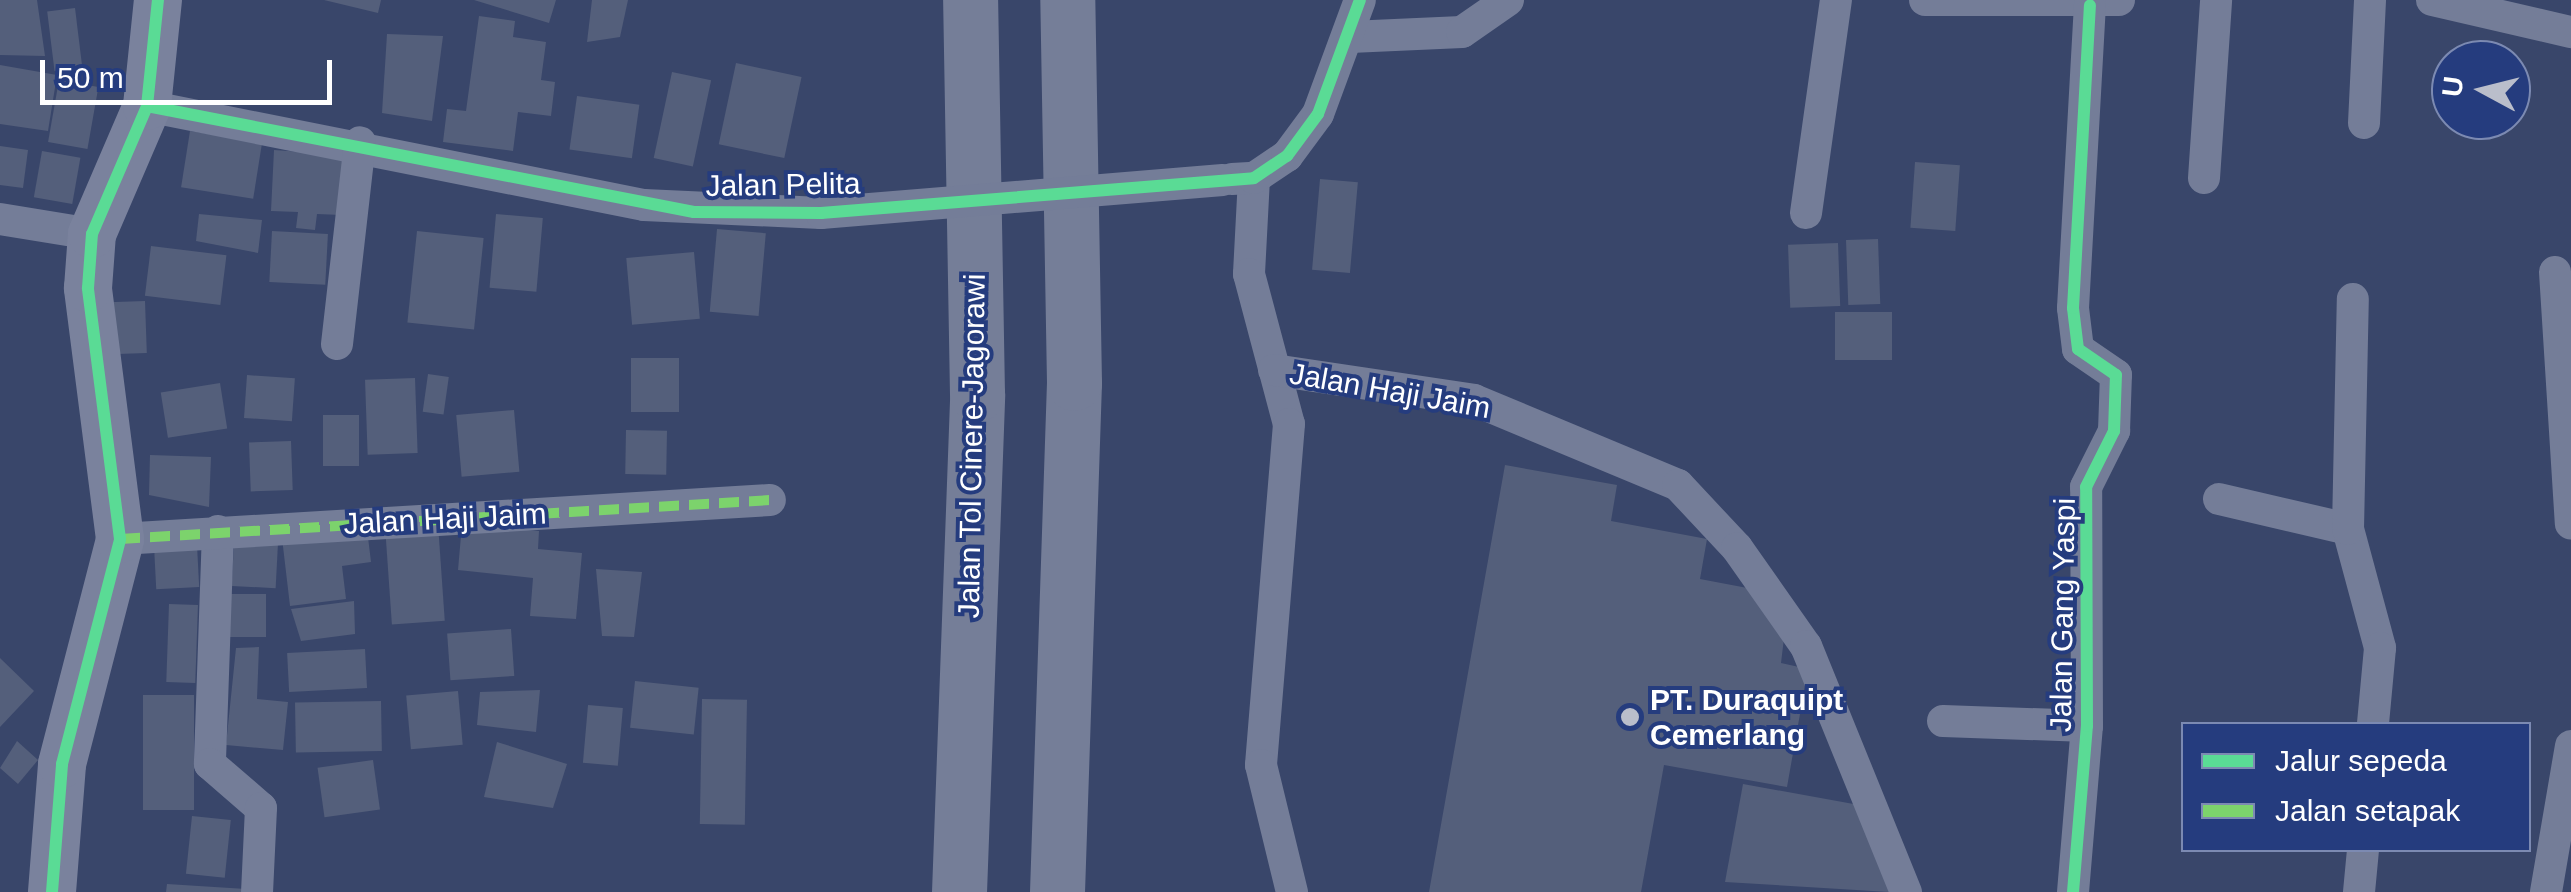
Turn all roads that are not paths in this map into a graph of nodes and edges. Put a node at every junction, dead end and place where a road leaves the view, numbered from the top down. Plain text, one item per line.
1 (158, 0) edge
2 (970, 0) edge
3 (1066, 0) edge
4 (1360, 0) edge
5 (1508, 0) edge
6 (1836, 0) edge
7 (1925, 0) edge
8 (2216, 0) edge
9 (2370, 0) edge
10 (2432, 0) edge
11 (2104, 3) edge
12 (2571, 32) edge
13 (1350, 37) junction
14 (147, 106) junction
15 (2364, 123) dead end
16 (360, 142) junction
17 (2204, 178) dead end
18 (1239, 179) junction
19 (1806, 213) dead end
20 (0, 220) edge
21 (92, 234) junction
22 (2555, 272) dead end
23 (2352, 299) dead end
24 (337, 344) dead end
25 (1274, 370) junction
26 (770, 500) dead end
27 (2220, 500) dead end
28 (2571, 523) edge
29 (2348, 529) junction
30 (218, 531) junction
31 (120, 539) junction
32 (1943, 721) dead end
33 (2374, 722) edge
34 (2087, 726) junction
35 (2571, 746) edge
36 (2363, 852) edge
37 (52, 892) edge
38 (257, 892) edge
39 (960, 892) edge
40 (1057, 892) edge
41 (1292, 892) edge
42 (1906, 892) edge
43 (2073, 892) edge
44 (2359, 892) edge
45 (2546, 892) edge

1 - 14 street
2 - 39 highway, Jalan Tol Cinere-Jagorawi
3 - 40 highway
4 - 13 street
5 - 13 street
6 - 19 street
7 - 11 street
8 - 17 street
9 - 15 street
10 - 12 street
11 - 34 street, Jalan Gang Yaspi
13 - 18 street
14 - 16 street, Jalan Pelita
14 - 21 street
16 - 18 street, Jalan Pelita, bridge
16 - 24 street
18 - 25 street
20 - 21 street
21 - 31 street
22 - 28 street
23 - 29 street
25 - 41 street
25 - 42 street, Jalan Haji Jaim
26 - 30 street, Jalan Haji Jaim
27 - 29 street
29 - 33 street
30 - 31 street, Jalan Haji Jaim
30 - 38 street
31 - 37 street
32 - 34 street
34 - 43 street, Jalan Gang Yaspi
35 - 45 street
36 - 44 street

